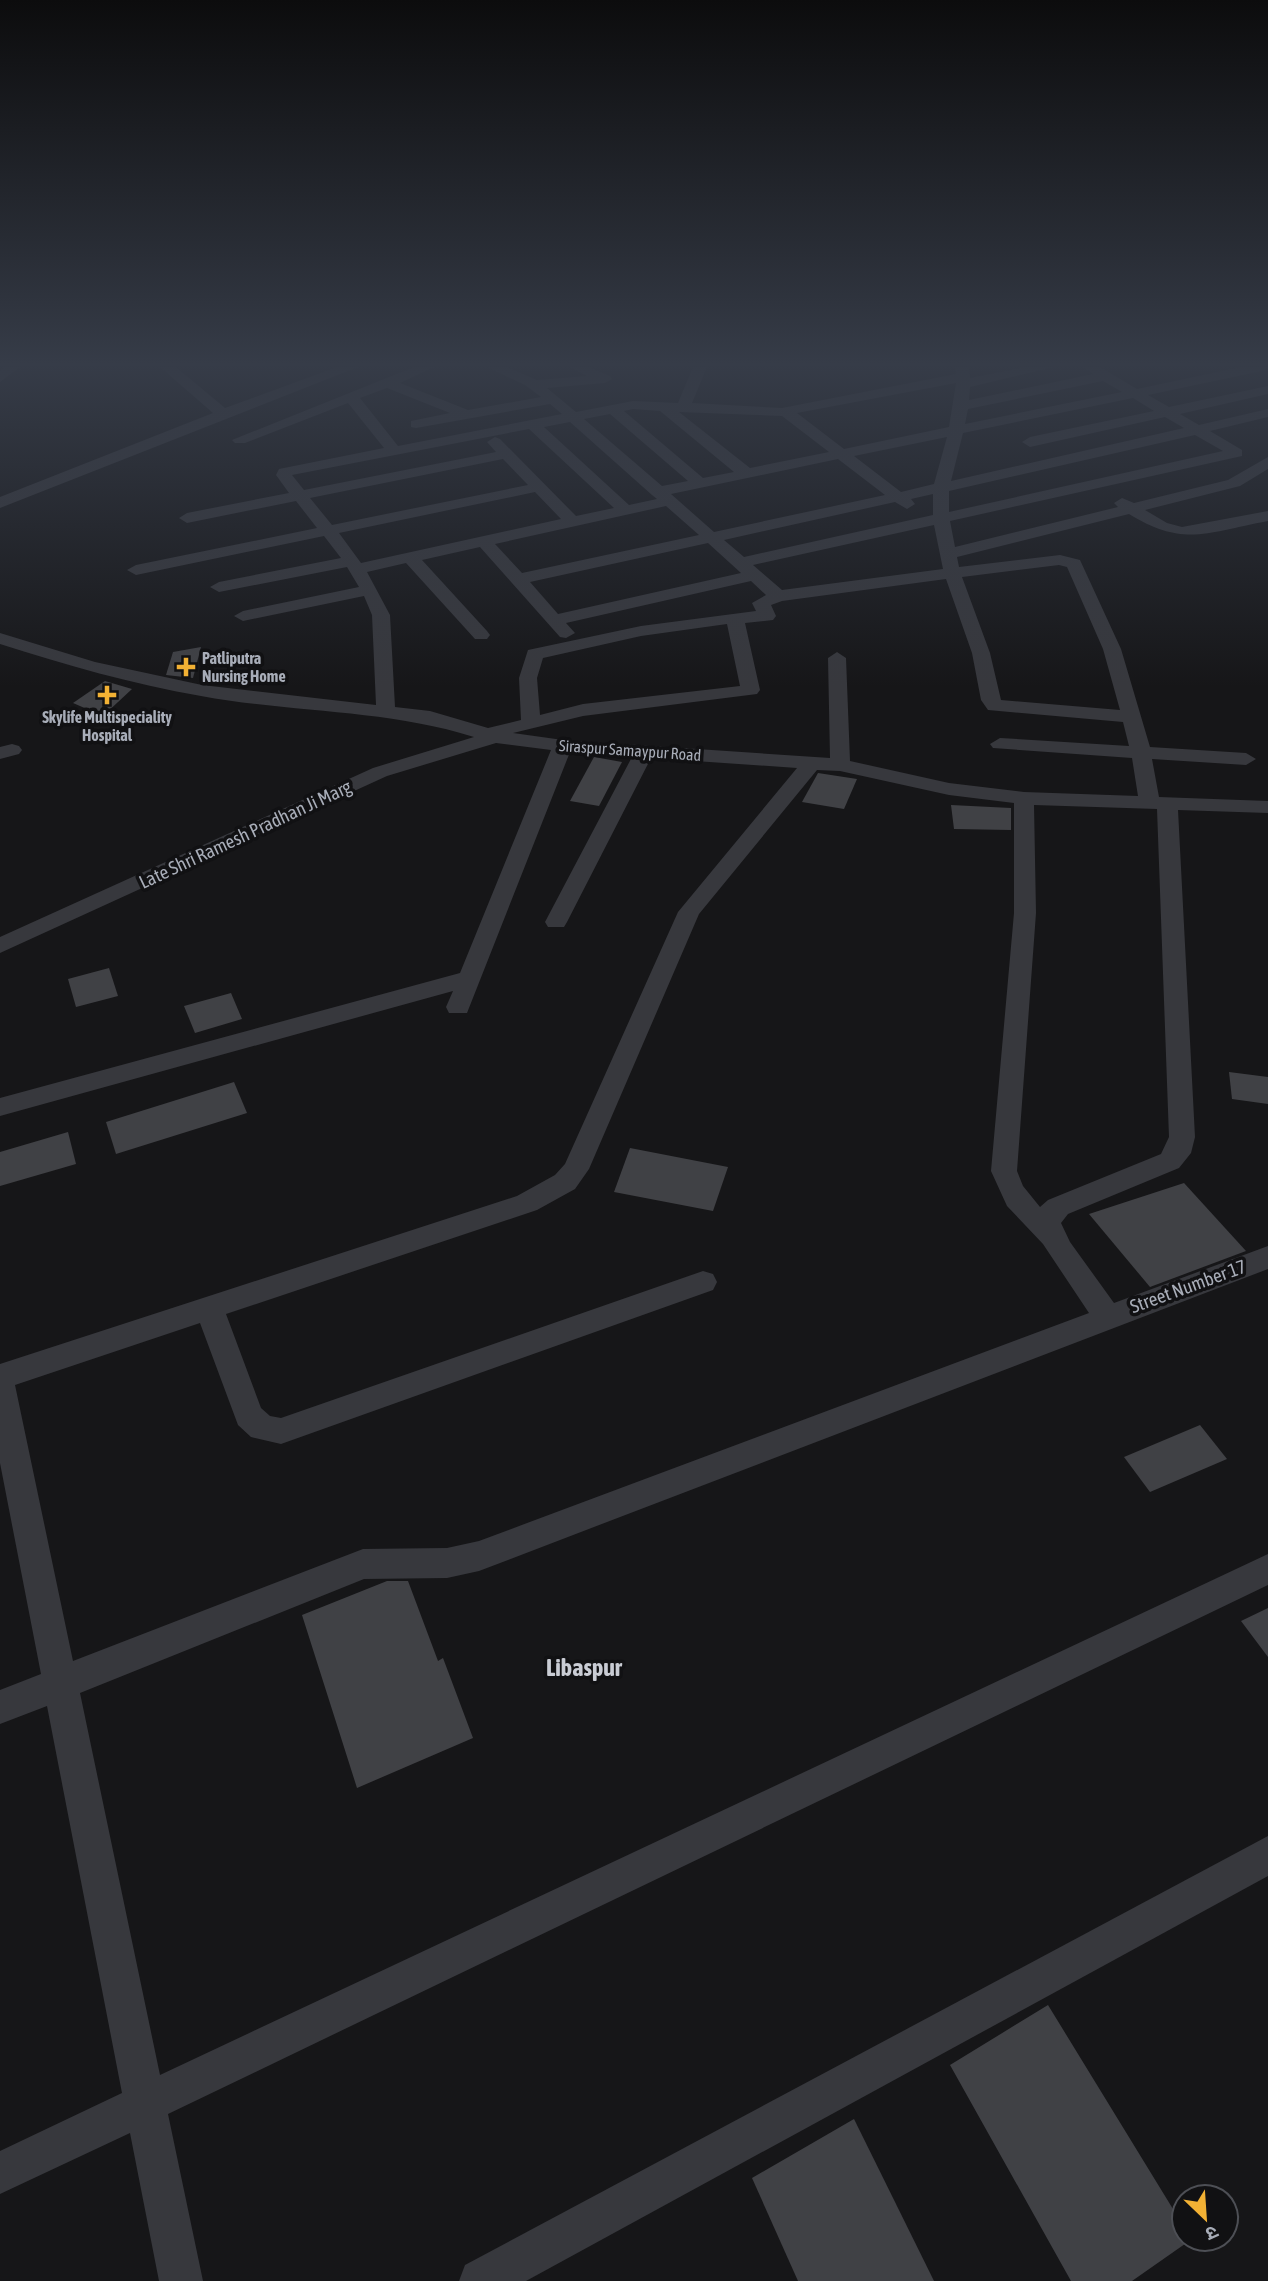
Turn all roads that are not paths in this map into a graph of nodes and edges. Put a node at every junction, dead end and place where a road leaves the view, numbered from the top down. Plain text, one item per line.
1 (74, 473) edge
2 (286, 473) edge
3 (411, 473) edge
4 (526, 473) edge
5 (585, 473) edge
6 (637, 473) edge
7 (689, 473) edge
8 (865, 473) edge
9 (946, 473) edge
10 (1008, 473) edge
11 (1146, 473) edge
12 (1250, 473) edge
13 (747, 474) edge
14 (700, 483) junction
15 (1094, 485) junction
16 (539, 487) junction
17 (942, 488) junction
18 (299, 496) junction
19 (664, 497) junction
20 (898, 497) junction
21 (0, 503) edge
22 (1130, 508) junction
23 (625, 510) junction
24 (1268, 516) edge
25 (187, 519) dead end
26 (937, 520) junction
27 (572, 522) junction
28 (326, 531) junction
29 (710, 537) junction
30 (484, 541) junction
31 (410, 557) junction
32 (741, 563) junction
33 (951, 563) junction
34 (353, 565) junction
35 (136, 570) dead end
36 (755, 575) junction
37 (518, 579) junction
38 (219, 587) dead end
39 (369, 590) junction
40 (778, 596) junction
41 (243, 616) dead end
42 (735, 618) junction
43 (554, 620) junction
44 (481, 635) dead end
45 (0, 638) edge
46 (577, 645) junction
47 (837, 658) dead end
48 (386, 713) junction
49 (1131, 717) junction
50 (531, 722) junction
51 (491, 736) junction
52 (1000, 744) dead end
53 (564, 746) junction
54 (644, 752) junction
55 (1141, 752) junction
56 (1246, 759) dead end
57 (812, 763) junction
58 (840, 765) junction
59 (1024, 798) junction
60 (1158, 802) junction
61 (1268, 807) edge
62 (556, 922) dead end
63 (0, 946) edge
64 (470, 978) junction
65 (458, 1007) dead end
66 (0, 1107) edge
67 (1052, 1236) junction
68 (1268, 1257) edge
69 (703, 1282) dead end
70 (210, 1309) junction
71 (1107, 1316) junction
72 (0, 1377) edge
73 (0, 1385) edge
74 (1268, 1569) edge
75 (61, 1682) junction
76 (0, 1707) edge
77 (1268, 1855) edge
78 (145, 2104) junction
79 (0, 2174) edge
80 (181, 2281) edge
81 (481, 2281) edge

1 - 21 street
2 - 18 street
3 - 18 street
4 - 16 street
5 - 23 street
6 - 19 street
7 - 14 street
8 - 20 street
9 - 17 street
10 - 17 street
11 - 15 street
12 - 22 street
13 - 14 street
14 - 19 street
15 - 22 street
15 - 26 street
16 - 27 street
16 - 28 street
17 - 20 street
17 - 26 street
18 - 25 street
18 - 28 street
19 - 23 street
19 - 29 street
20 - 26 street
20 - 29 street
22 - 24 street
22 - 33 street
23 - 27 street
26 - 32 street
26 - 33 street
27 - 30 street
28 - 34 street
28 - 35 street
29 - 32 street
29 - 37 street
30 - 31 street
30 - 37 street
31 - 34 street
31 - 44 street
32 - 36 street
33 - 40 street
33 - 49 street
33 - 49 street
34 - 38 street
34 - 39 street
36 - 40 street
36 - 43 street
37 - 43 street
39 - 41 street
39 - 48 street
40 - 42 street
42 - 46 street
42 - 50 street, Late Shri Ramesh Pradhan Ji Marg
43 - 46 street
45 - 48 street, Siraspur Samaypur Road
46 - 50 street
47 - 58 street
48 - 51 street, Siraspur Samaypur Road
49 - 55 street
50 - 51 street, Late Shri Ramesh Pradhan Ji Marg
51 - 53 street, Siraspur Samaypur Road
51 - 63 street, Late Shri Ramesh Pradhan Ji Marg
52 - 55 street
53 - 54 street, Siraspur Samaypur Road
53 - 64 street
54 - 57 street, Siraspur Samaypur Road
54 - 62 street
55 - 56 street
55 - 60 street
57 - 58 street, Siraspur Samaypur Road
57 - 70 street
58 - 59 street, Siraspur Samaypur Road
59 - 60 street, Siraspur Samaypur Road
59 - 67 street
60 - 61 street, Siraspur Samaypur Road
60 - 67 street
64 - 65 street
64 - 66 street
67 - 71 street
68 - 71 street, Street Number 17
69 - 70 street
70 - 72 street
71 - 75 street, Street Number 17
73 - 75 street
74 - 78 street
75 - 76 street, Street Number 17
75 - 78 street
77 - 81 street
78 - 79 street
78 - 80 street

